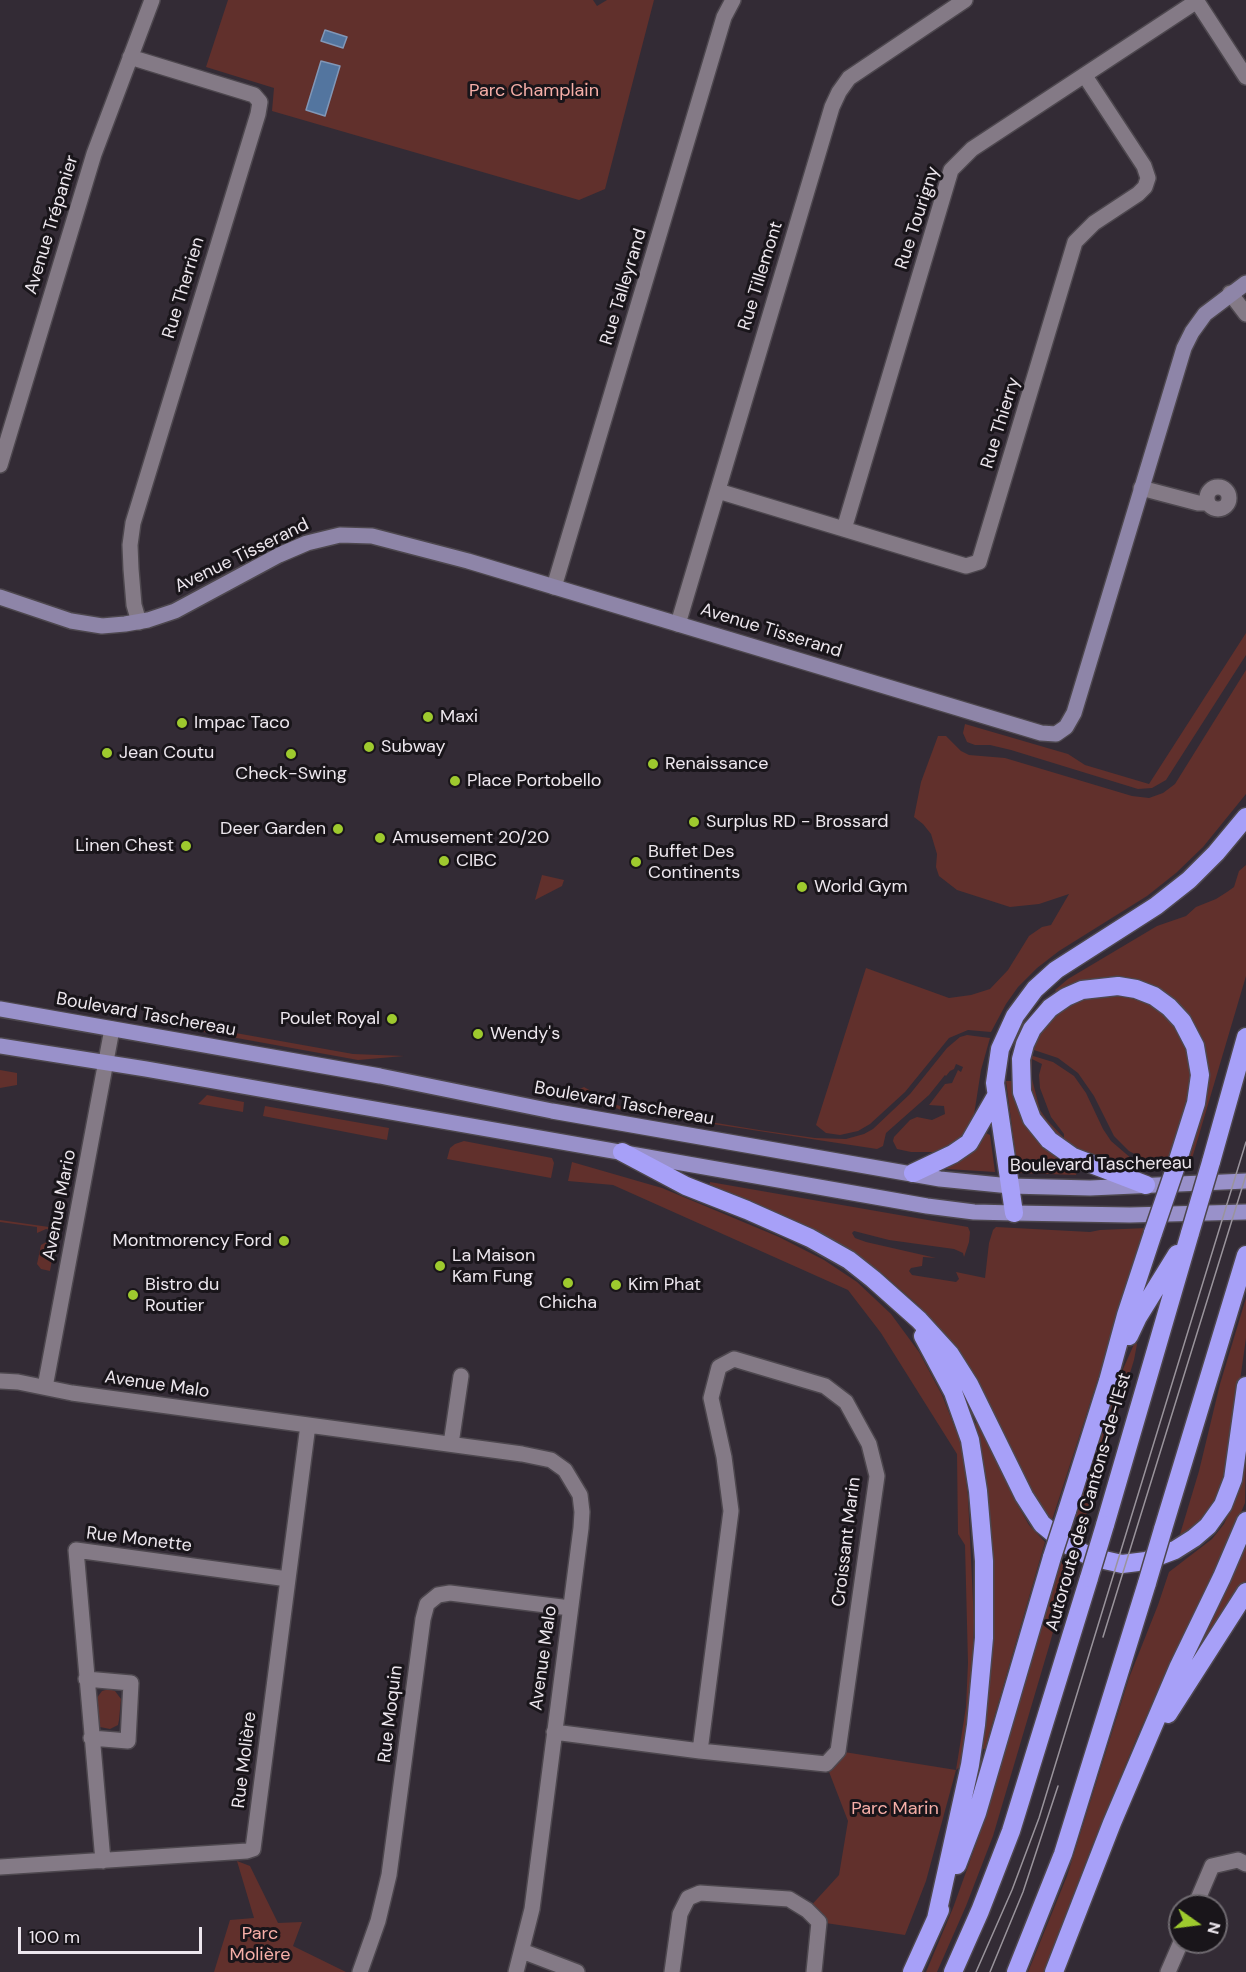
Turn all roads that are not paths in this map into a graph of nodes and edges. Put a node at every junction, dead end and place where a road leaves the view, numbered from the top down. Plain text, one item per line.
1 (152, 0) edge
2 (733, 0) edge
3 (965, 0) edge
4 (1196, 1) edge
5 (130, 57) junction
6 (1085, 76) junction
7 (1246, 76) edge
8 (1246, 283) edge
9 (1230, 293) junction
10 (1246, 314) edge
11 (3, 441) edge
12 (0, 465) edge
13 (1141, 488) junction
14 (718, 491) junction
15 (1207, 503) dead end
16 (844, 528) junction
17 (554, 587) junction
18 (0, 597) edge
19 (139, 622) junction
20 (678, 624) junction
21 (1246, 817) edge
22 (0, 1009) edge
23 (112, 1029) junction
24 (1246, 1037) edge
25 (0, 1046) edge
26 (106, 1063) junction
27 (996, 1096) junction
28 (621, 1152) junction
29 (914, 1173) junction
30 (1246, 1181) edge
31 (1146, 1185) junction
32 (1010, 1186) junction
33 (1246, 1212) edge
34 (1014, 1213) junction
35 (1190, 1233) junction
36 (1246, 1255) edge
37 (895, 1298) junction
38 (461, 1376) dead end
39 (0, 1381) edge
40 (1108, 1382) junction
41 (1246, 1386) edge
42 (45, 1388) junction
43 (308, 1425) junction
44 (451, 1444) junction
45 (1246, 1521) edge
46 (288, 1578) junction
47 (1246, 1592) edge
48 (570, 1608) junction
49 (86, 1679) junction
50 (554, 1732) junction
51 (91, 1738) junction
52 (700, 1751) junction
53 (1139, 1762) junction
54 (103, 1861) junction
55 (1246, 1864) edge
56 (0, 1867) edge
57 (1200, 1894) edge
58 (936, 1919) junction
59 (522, 1951) junction
60 (1176, 1954) edge
61 (360, 1972) edge
62 (516, 1972) edge
63 (578, 1972) edge
64 (672, 1972) edge
65 (814, 1972) edge
66 (912, 1972) edge
67 (953, 1972) edge
68 (1016, 1972) edge
69 (1054, 1972) edge
70 (1168, 1972) edge

1 - 5 street, Avenue Trépanier
2 - 17 street, Rue Talleyrand
3 - 14 street, Rue Tillemont
4 - 6 street, Rue Tourigny
4 - 7 street
5 - 11 street, Avenue Trépanier
5 - 19 street, Rue Therrien
6 - 16 street, Rue Tourigny
6 - 16 street, Rue Thierry
8 - 9 street, Avenue Tisserand
9 - 10 street
9 - 13 street, Avenue Tisserand
11 - 12 street, Avenue Trépanier
13 - 15 street
13 - 20 street, Avenue Tisserand
14 - 16 street, Rue Thierry
14 - 20 street, Rue Tillemont
17 - 19 street, Avenue Tisserand
17 - 20 street, Avenue Tisserand
18 - 19 street, Avenue Tisserand
21 - 27 highway
22 - 23 main road, Boulevard Taschereau
23 - 26 street, Avenue Mario
23 - 29 main road, Boulevard Taschereau
24 - 35 highway, Autoroute des Cantons-de-l'Est, bridge
25 - 26 main road
26 - 28 main road
26 - 42 street, Avenue Mario
27 - 29 highway
27 - 32 highway
28 - 34 main road
28 - 37 highway
29 - 32 main road, Boulevard Taschereau
30 - 31 main road, Boulevard Taschereau
31 - 32 main road, Boulevard Taschereau
31 - 40 highway, bridge
32 - 34 highway
33 - 34 main road
35 - 40 highway
35 - 67 highway, Autoroute des Cantons-de-l'Est, bridge
36 - 68 highway, bridge
37 - 41 highway
37 - 58 highway
38 - 44 street
39 - 42 street, Avenue Malo
40 - 58 highway, bridge
42 - 43 street, Avenue Malo
43 - 44 street, Avenue Malo
43 - 46 street, Rue Molière
44 - 48 street, Avenue Malo
45 - 53 highway
46 - 49 street, Rue Monette
46 - 54 street, Rue Molière
47 - 53 highway
48 - 50 street, Avenue Malo
48 - 61 street, Rue Moquin
49 - 51 street, Rue Monette
49 - 51 street
50 - 52 street, Croissant Marin
50 - 59 street, Avenue Malo
51 - 54 street, Rue Monette
52 - 52 street, Croissant Marin
53 - 69 highway
54 - 56 street, Rue Molière
55 - 57 street
58 - 66 highway
59 - 62 street, Avenue Malo
59 - 63 street
60 - 70 street
64 - 65 street

